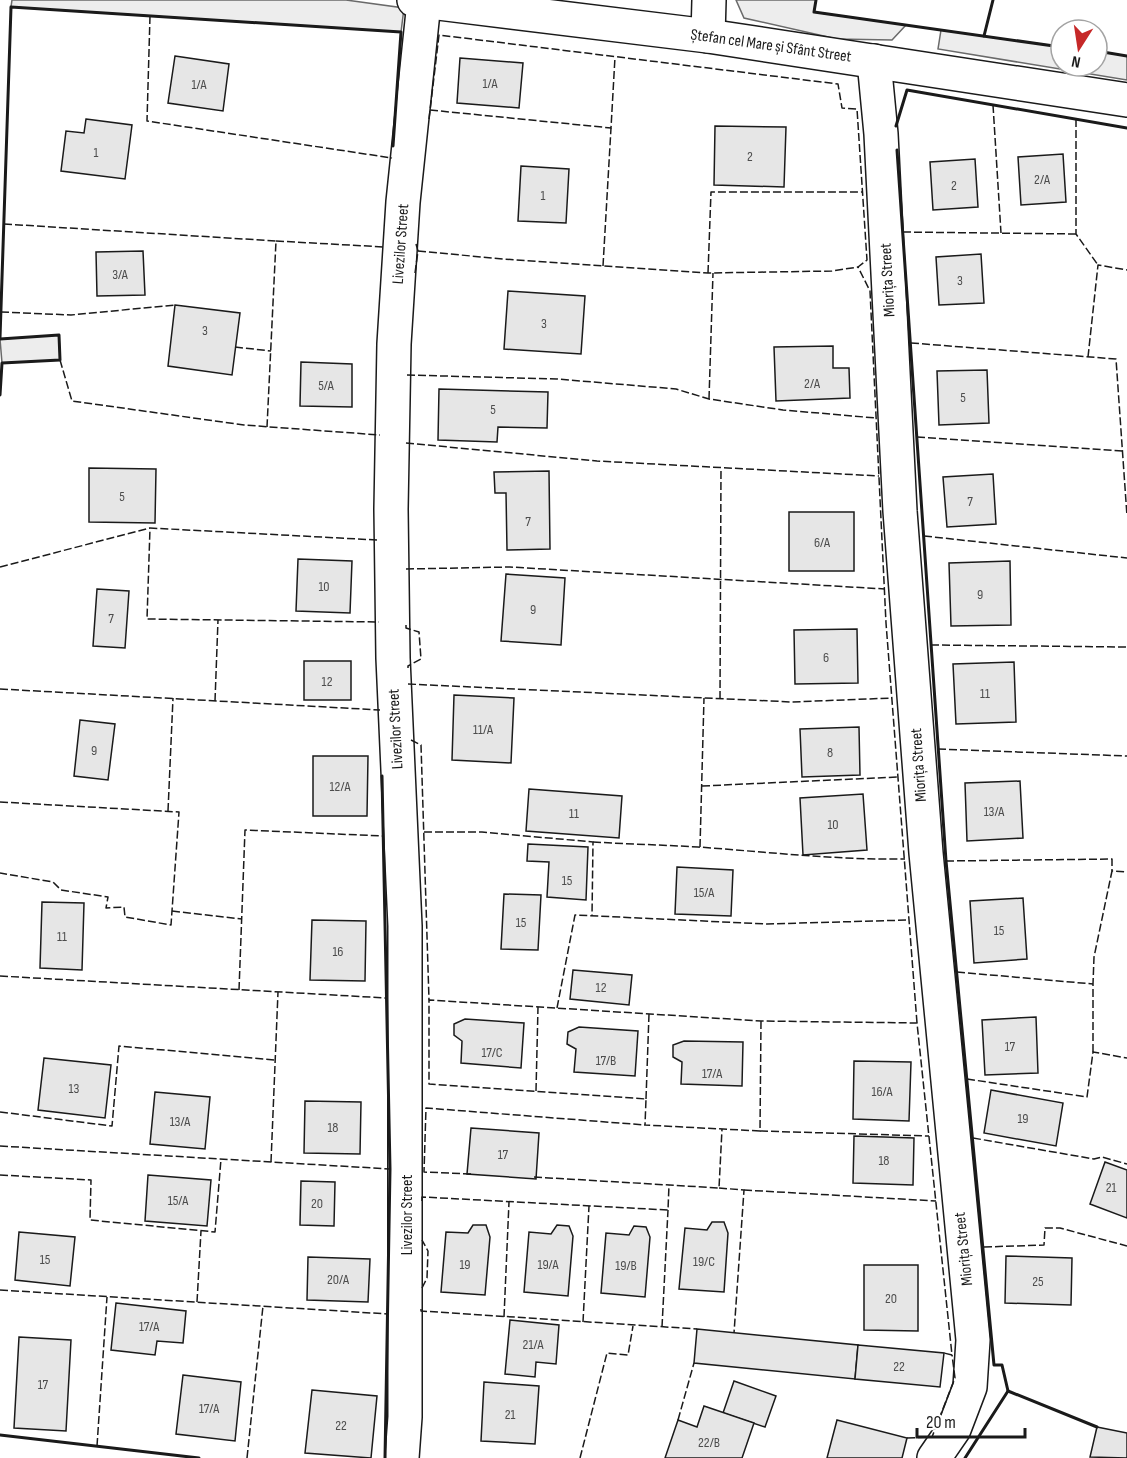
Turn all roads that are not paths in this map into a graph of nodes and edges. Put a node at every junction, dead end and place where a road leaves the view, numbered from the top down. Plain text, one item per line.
1 (709, 0) edge
2 (419, 1) edge
3 (708, 36) junction
4 (874, 62) junction
5 (1127, 100) edge
6 (402, 1458) edge
7 (934, 1458) edge

1 - 3 street
2 - 3 street, Ștefan cel Mare și Sfânt Street
2 - 6 street, Livezilor Street
3 - 4 street, Ștefan cel Mare și Sfânt Street
4 - 5 street, Ștefan cel Mare și Sfânt Street
4 - 7 street, Miorița Street

